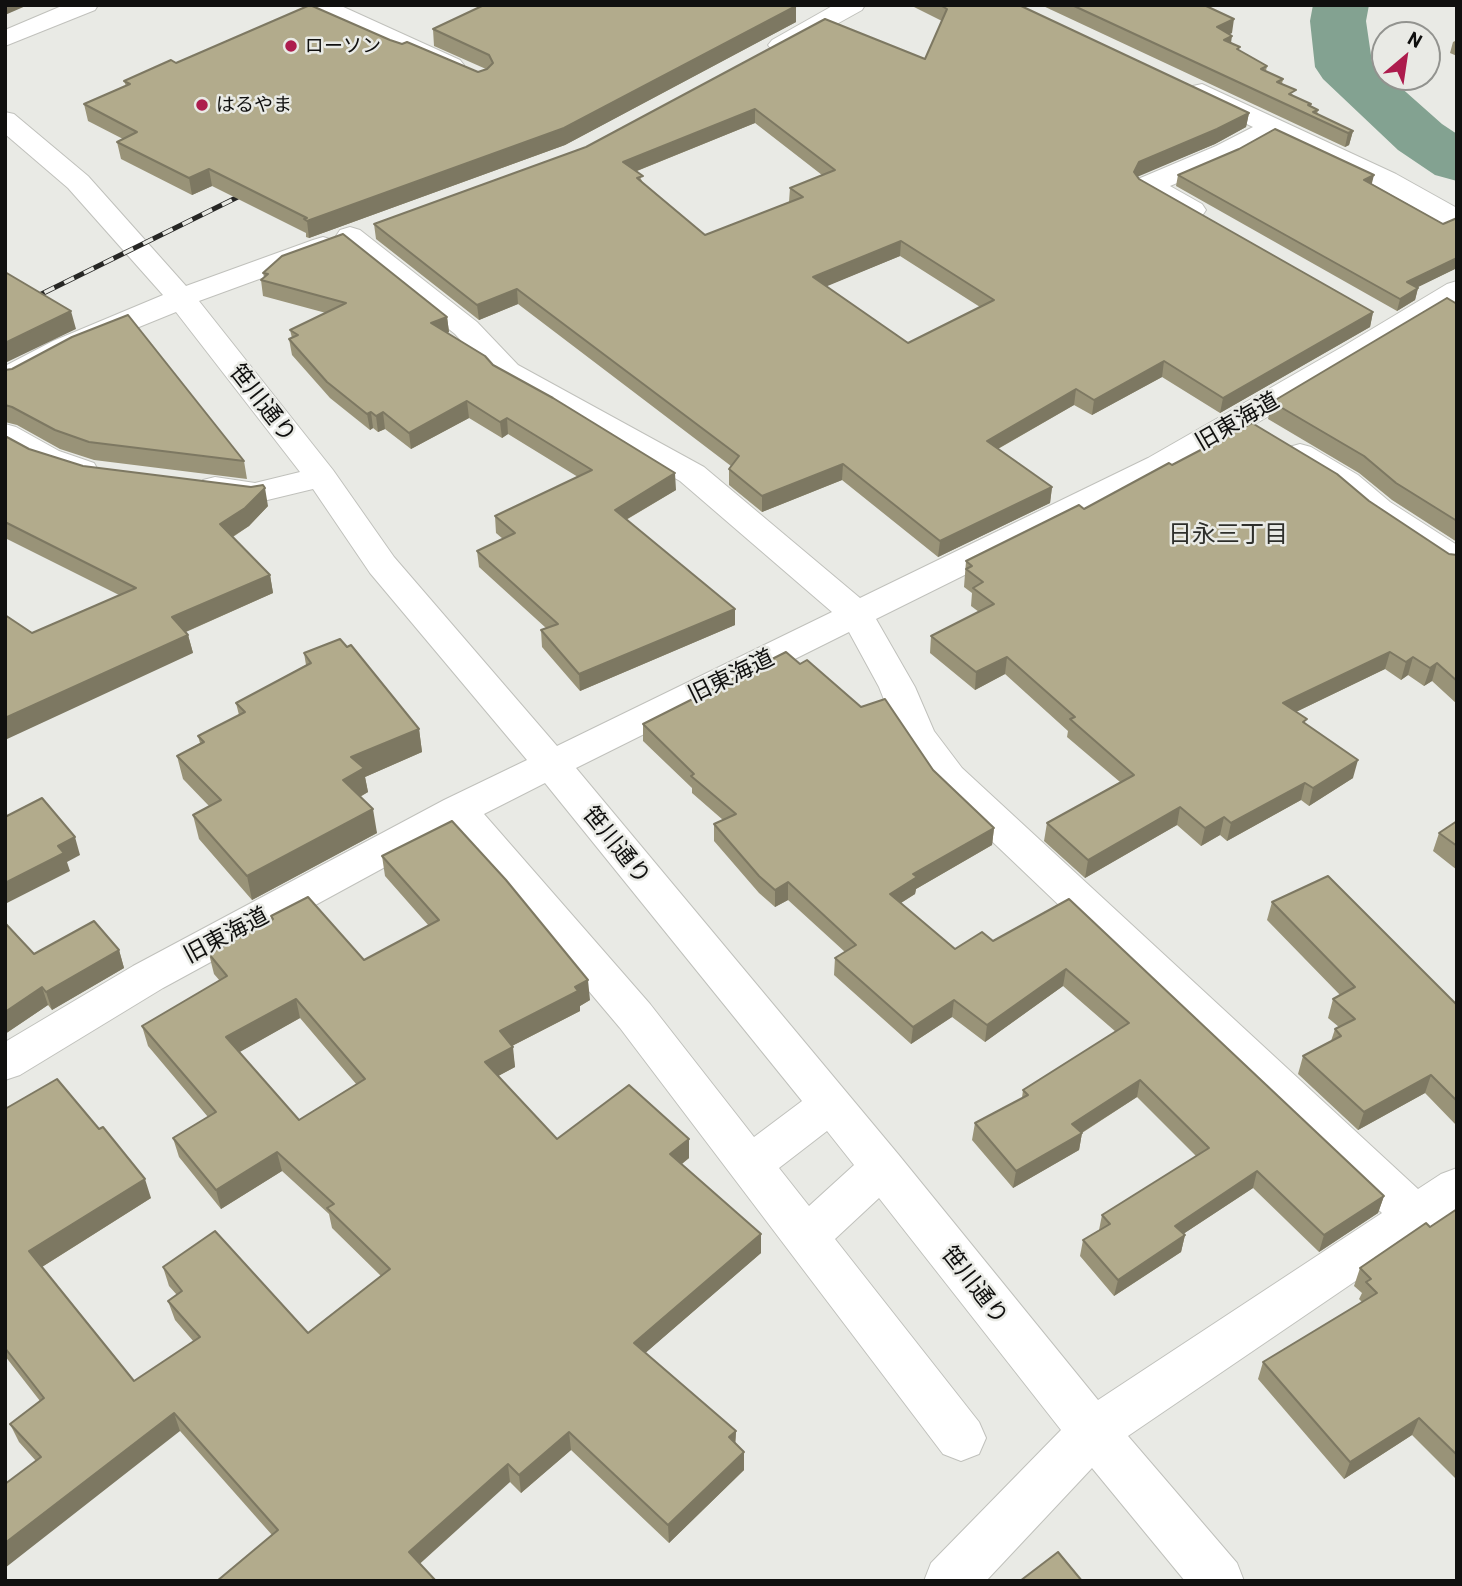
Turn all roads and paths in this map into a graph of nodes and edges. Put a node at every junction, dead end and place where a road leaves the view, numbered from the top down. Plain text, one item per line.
1 (86, 5) edge
2 (318, 5) edge
3 (853, 5) edge
4 (5, 38) edge
5 (758, 58) edge
6 (479, 78) edge
7 (1185, 85) edge
8 (5, 120) edge
9 (1274, 126) junction
10 (1457, 220) edge
11 (1219, 226) edge
12 (1457, 290) edge
13 (181, 298) junction
14 (5, 378) edge
15 (1261, 431) junction
16 (5, 434) edge
17 (115, 475) edge
18 (321, 477) junction
19 (183, 483) edge
20 (1457, 561) edge
21 (856, 614) junction
22 (551, 764) junction
23 (458, 810) junction
24 (5, 1063) edge
25 (830, 1104) junction
26 (750, 1165) junction
27 (882, 1167) junction
28 (1457, 1187) edge
29 (1415, 1215) junction
30 (806, 1237) junction
31 (1094, 1431) junction
32 (961, 1438) dead end
33 (950, 1581) edge
34 (1218, 1581) edge

1 - 4 street
2 - 6 street
3 - 5 street
7 - 9 street
8 - 13 street, 笹川通り
9 - 10 street
9 - 11 street
12 - 15 street, 旧東海道
13 - 14 street
13 - 18 street, 笹川通り
13 - 21 street
15 - 20 street
15 - 21 street, 旧東海道
16 - 17 street
18 - 19 street
18 - 22 street, 笹川通り
21 - 22 street, 旧東海道
21 - 29 street
22 - 23 street, 旧東海道
22 - 25 street, 笹川通り
23 - 24 street, 旧東海道
23 - 26 street
25 - 26 street
25 - 27 street, 笹川通り
26 - 30 street
27 - 30 street
27 - 31 street, 笹川通り
28 - 29 street
29 - 31 street
30 - 32 street
31 - 33 street
31 - 34 street, 笹川通り

